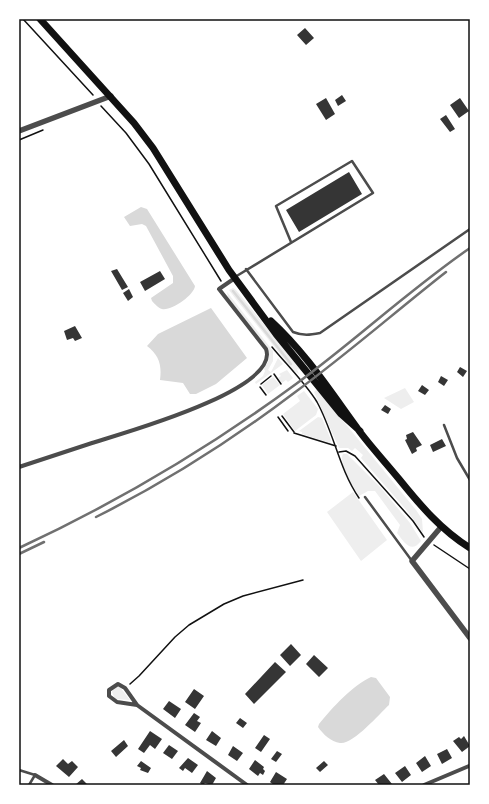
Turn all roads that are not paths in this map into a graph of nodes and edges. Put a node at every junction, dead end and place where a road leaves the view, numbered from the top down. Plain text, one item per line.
1 (40, 19) edge
2 (111, 96) junction
3 (19, 131) edge
4 (470, 229) edge
5 (291, 242) junction
6 (246, 269) junction
7 (235, 278) junction
8 (444, 425) dead end
9 (19, 467) edge
10 (470, 480) edge
11 (365, 497) dead end
12 (441, 526) junction
13 (470, 548) edge
14 (412, 561) junction
15 (470, 638) edge
16 (137, 706) junction
17 (469, 766) dead end
18 (19, 770) edge
19 (35, 776) junction
20 (29, 785) edge
21 (52, 785) edge
22 (247, 785) edge
23 (424, 785) edge

1 - 2 main road
2 - 3 street
2 - 7 main road
4 - 6 lane
5 - 5 lane
5 - 6 lane
6 - 7 lane
7 - 9 street
7 - 12 main road
8 - 10 lane
11 - 14 lane
12 - 13 main road
12 - 14 street
14 - 15 street
16 - 16 street
16 - 22 street
17 - 23 street
18 - 19 lane
19 - 20 lane
19 - 21 street

